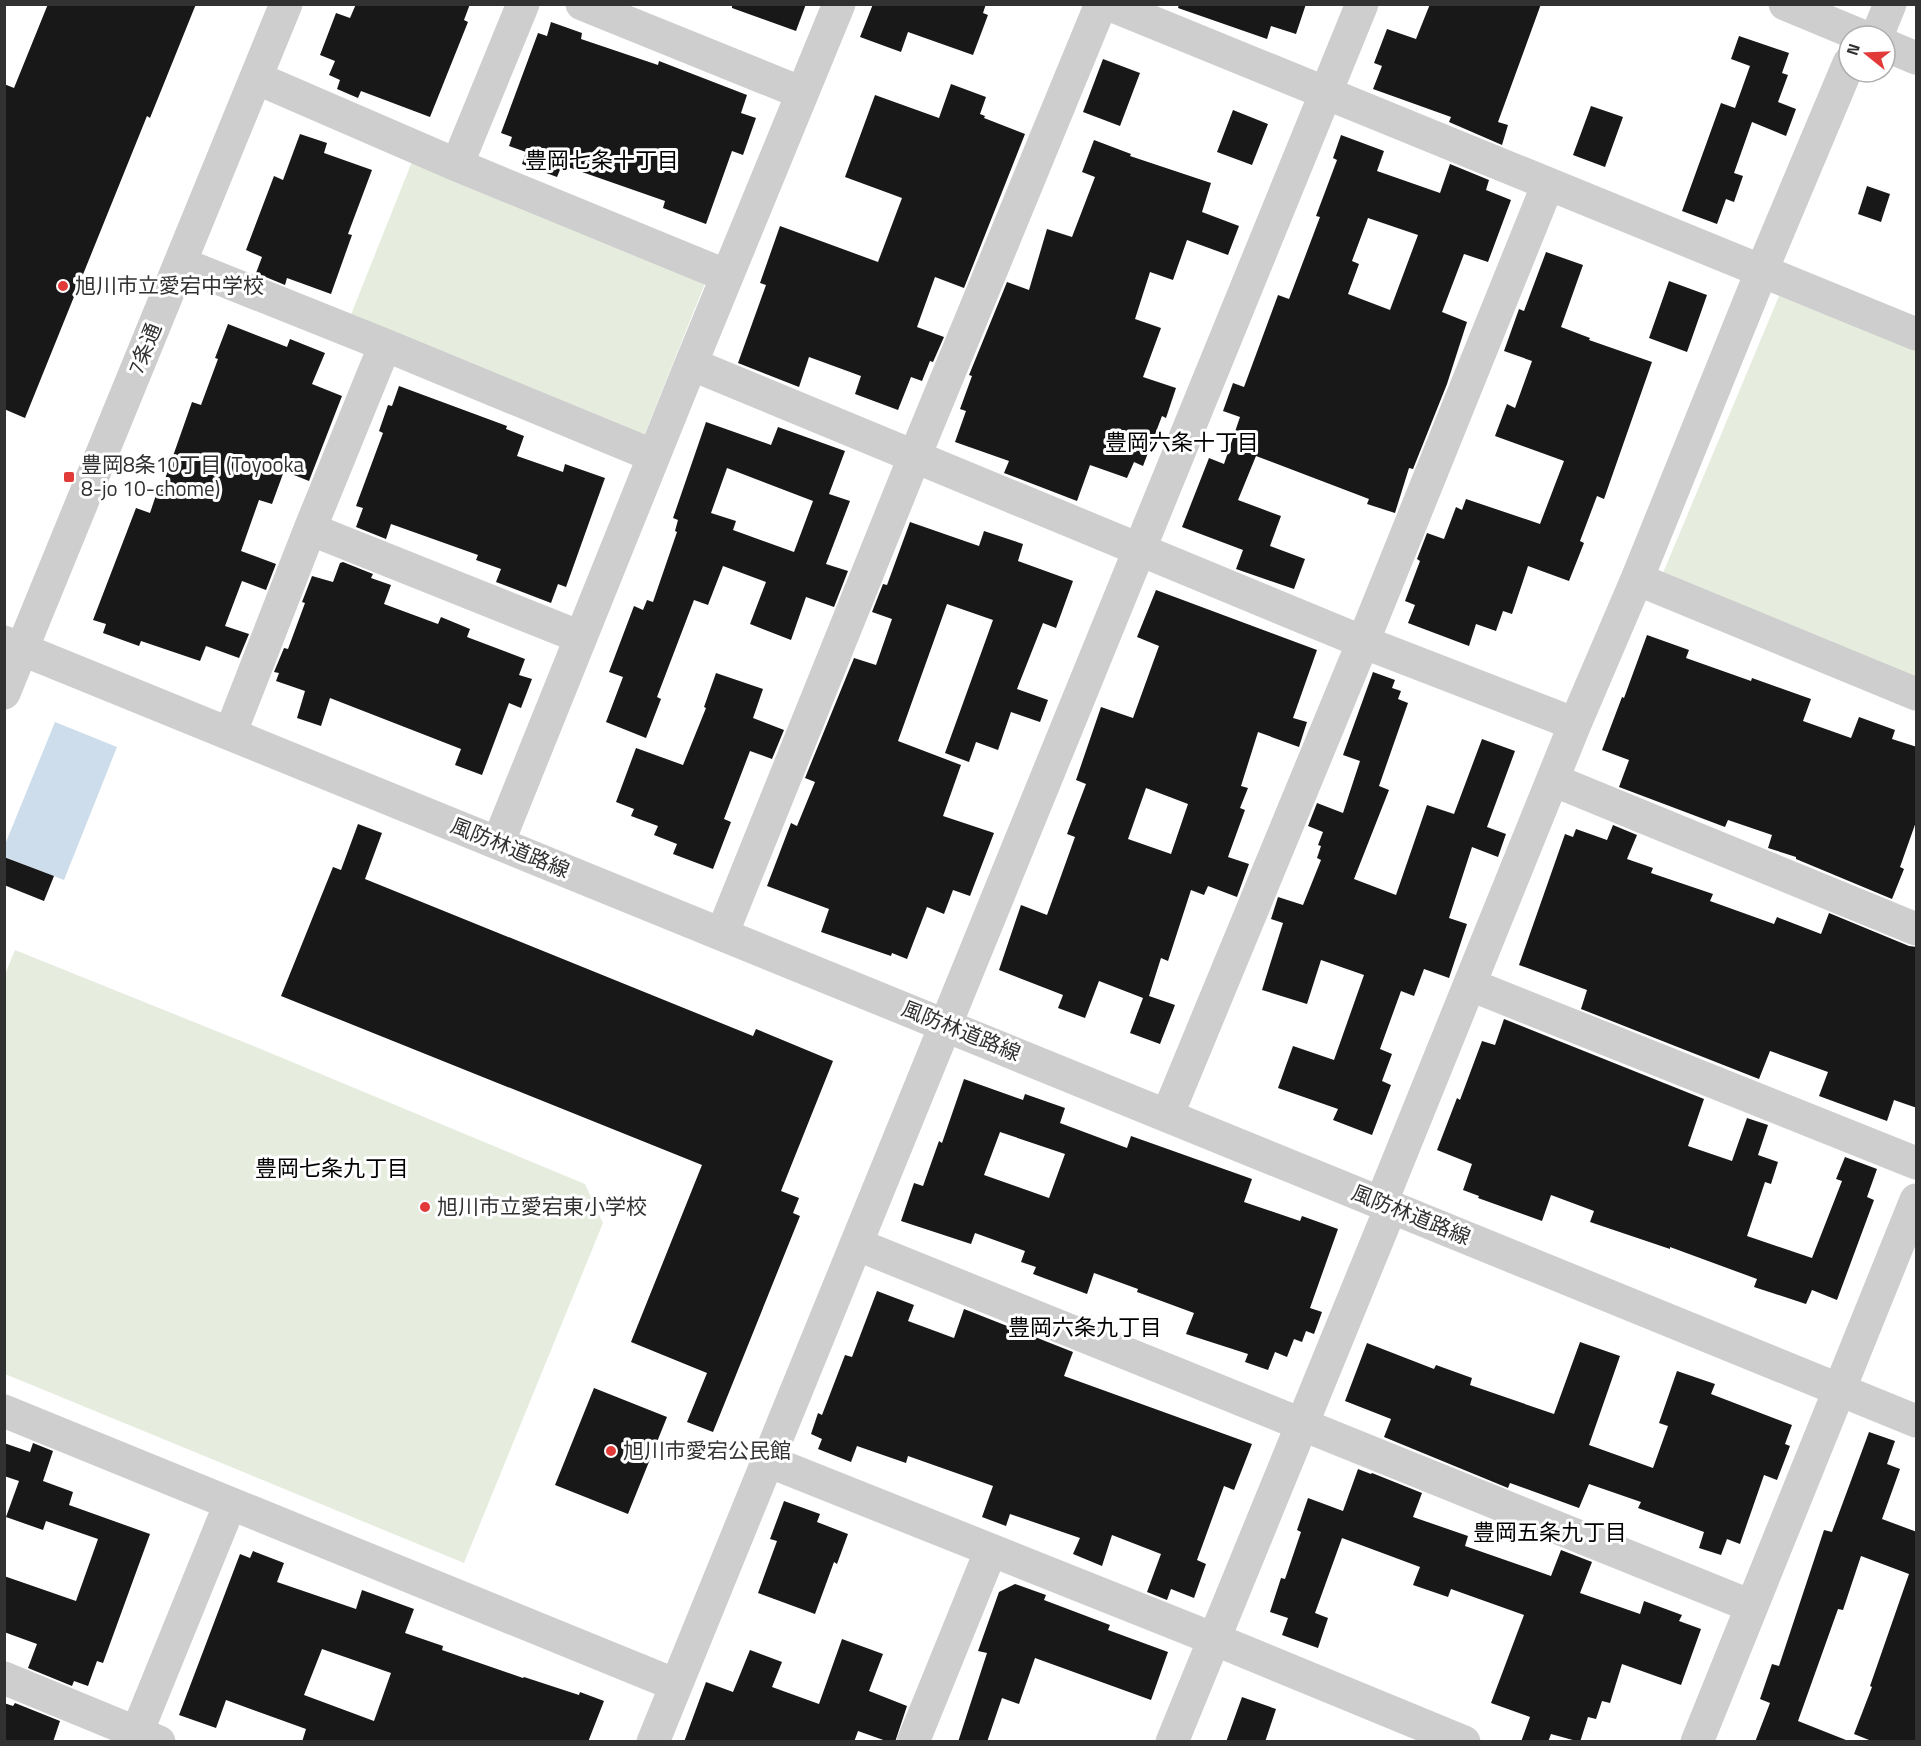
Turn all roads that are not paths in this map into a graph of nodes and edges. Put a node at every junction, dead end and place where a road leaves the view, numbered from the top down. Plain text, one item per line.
1 (286, 4) edge
2 (523, 4) edge
3 (582, 4) edge
4 (839, 4) edge
5 (1101, 4) edge
6 (1108, 4) edge
7 (1362, 4) edge
8 (1785, 4) edge
9 (1890, 4) edge
10 (1882, 24) edge
11 (1837, 26) edge
12 (1897, 50) edge
13 (1917, 58) edge
14 (256, 78) junction
15 (1840, 84) edge
16 (802, 93) junction
17 (1326, 93) junction
18 (457, 165) junction
19 (1548, 184) junction
20 (180, 263) junction
21 (1762, 270) junction
22 (727, 276) junction
23 (1917, 334) edge
24 (385, 345) junction
25 (691, 364) junction
26 (654, 456) junction
27 (914, 458) junction
28 (310, 529) junction
29 (1141, 551) junction
30 (1637, 579) junction
31 (580, 637) junction
32 (1363, 642) junction
33 (14, 646) edge
34 (4, 693) edge
35 (1917, 694) edge
36 (1575, 724) junction
37 (230, 734) junction
38 (1553, 780) junction
39 (498, 843) junction
40 (1917, 929) edge
41 (722, 934) junction
42 (1471, 985) junction
43 (946, 1025) junction
44 (1167, 1116) junction
45 (1917, 1163) edge
46 (1917, 1200) edge
47 (1386, 1205) junction
48 (856, 1244) junction
49 (1841, 1390) junction
50 (4, 1411) edge
51 (1917, 1421) edge
52 (1302, 1425) junction
53 (768, 1461) junction
54 (230, 1504) junction
55 (991, 1550) junction
56 (1751, 1606) junction
57 (1214, 1639) junction
58 (4, 1678) edge
59 (676, 1685) junction
60 (1429, 1735) edge
61 (143, 1738) edge
62 (653, 1742) edge
63 (913, 1742) edge
64 (1172, 1742) edge
65 (1464, 1742) edge
66 (1697, 1742) edge

1 - 14 street, 7条通
2 - 18 street
3 - 16 street
4 - 16 street
5 - 27 street
6 - 17 street
7 - 17 street
8 - 11 street
9 - 10 street
12 - 13 street
14 - 18 street
14 - 20 street, 7条通
15 - 21 street
16 - 22 street
17 - 19 street
17 - 29 street
18 - 22 street
19 - 21 street
19 - 32 street
20 - 24 street
20 - 33 street, 7条通
21 - 23 street
21 - 30 street
22 - 25 street
24 - 26 street
24 - 28 street
25 - 26 street
25 - 27 street
26 - 31 street
27 - 29 street
27 - 41 street
28 - 31 street
28 - 37 street
29 - 32 street
29 - 43 street
30 - 35 street
30 - 36 street
31 - 39 street
32 - 36 street
32 - 44 street
33 - 34 street, 7条通
33 - 37 street, 風防林道路線
36 - 38 street
37 - 39 street, 風防林道路線
38 - 40 street
38 - 42 street
39 - 41 street, 風防林道路線
41 - 43 street, 風防林道路線
42 - 45 street
42 - 47 street
43 - 44 street, 風防林道路線
43 - 48 street
44 - 47 street, 風防林道路線
46 - 49 street
47 - 49 street, 風防林道路線
47 - 52 street
48 - 52 street
48 - 53 street
49 - 51 street, 風防林道路線
49 - 56 street
50 - 54 street
52 - 56 street
52 - 57 street
53 - 55 street
53 - 59 street
54 - 59 street
54 - 61 street
55 - 57 street
55 - 63 street
56 - 66 street
57 - 60 street
57 - 64 street
58 - 61 street
59 - 62 street
60 - 65 street

